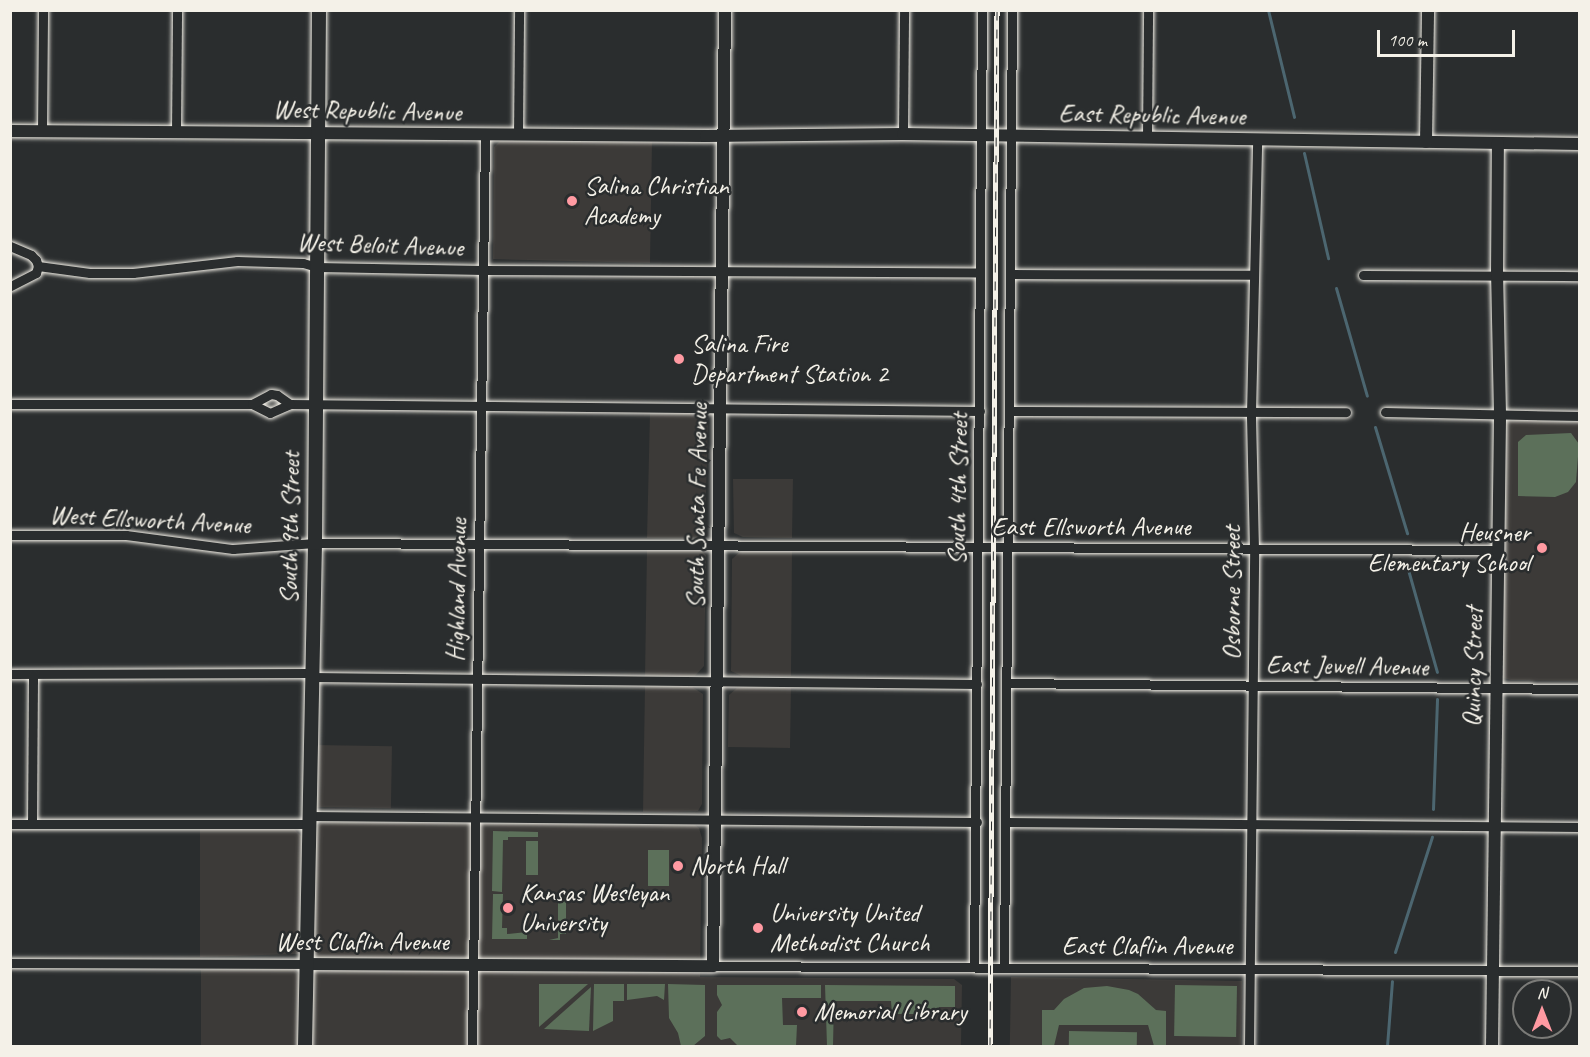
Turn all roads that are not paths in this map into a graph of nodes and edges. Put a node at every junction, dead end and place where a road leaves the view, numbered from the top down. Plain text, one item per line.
1 (43, 10) edge
2 (177, 10) edge
3 (319, 10) edge
4 (519, 10) edge
5 (724, 10) edge
6 (904, 10) edge
7 (982, 10) edge
8 (1012, 10) edge
9 (1148, 10) edge
10 (1428, 10) edge
11 (10, 131) edge
12 (42, 131) junction
13 (176, 132) junction
14 (318, 132) junction
15 (485, 134) junction
16 (903, 134) junction
17 (518, 135) junction
18 (981, 135) junction
19 (1012, 135) junction
20 (724, 136) junction
21 (1147, 136) junction
22 (1257, 139) junction
23 (1426, 142) junction
24 (1498, 143) junction
25 (1580, 144) edge
26 (10, 246) edge
27 (38, 266) junction
28 (317, 267) junction
29 (483, 270) junction
30 (722, 272) junction
31 (980, 273) junction
32 (1011, 274) junction
33 (1253, 274) junction
34 (1363, 274) dead end
35 (1497, 275) junction
36 (1580, 276) edge
37 (10, 286) edge
38 (10, 404) edge
39 (252, 404) junction
40 (290, 404) junction
41 (316, 404) junction
42 (481, 406) junction
43 (721, 408) junction
44 (980, 411) junction
45 (1009, 411) junction
46 (1346, 412) dead end
47 (1385, 412) dead end
48 (1251, 413) junction
49 (1500, 414) junction
50 (1580, 416) edge
51 (10, 536) edge
52 (315, 543) junction
53 (479, 544) junction
54 (720, 546) junction
55 (978, 547) junction
56 (1009, 548) junction
57 (1254, 549) junction
58 (1497, 550) junction
59 (10, 674) edge
60 (33, 674) junction
61 (311, 675) junction
62 (477, 679) junction
63 (717, 682) junction
64 (1006, 683) junction
65 (977, 684) junction
66 (1253, 685) junction
67 (1495, 689) junction
68 (1580, 689) edge
69 (476, 818) junction
70 (715, 819) junction
71 (308, 820) junction
72 (977, 822) junction
73 (1006, 822) junction
74 (10, 824) edge
75 (33, 824) junction
76 (1250, 824) junction
77 (1494, 826) junction
78 (1580, 827) edge
79 (10, 963) edge
80 (307, 964) junction
81 (473, 966) junction
82 (713, 966) junction
83 (974, 967) junction
84 (1005, 967) junction
85 (1249, 968) junction
86 (1492, 969) junction
87 (1580, 971) edge
88 (305, 1047) edge
89 (472, 1047) edge
90 (1249, 1047) edge
91 (1492, 1047) edge

1 - 12 street
2 - 13 street
3 - 14 main road, South 9th Street
4 - 17 street
5 - 20 street, South Santa Fe Avenue
6 - 16 street
7 - 18 street, South 4th Street
8 - 19 street, South 4th Street
9 - 21 street
10 - 23 street
11 - 12 street, West Republic Avenue
12 - 13 street, West Republic Avenue
13 - 14 street, West Republic Avenue
14 - 15 street, West Republic Avenue
14 - 28 main road, South 9th Street
15 - 17 street, West Republic Avenue
15 - 29 street, Highland Avenue
16 - 18 street, East Republic Avenue
16 - 20 street, East Republic Avenue
17 - 20 street, West Republic Avenue
18 - 19 street, East Republic Avenue
18 - 31 street, South 4th Street
19 - 21 street, East Republic Avenue
19 - 32 street, South 4th Street
20 - 30 street, South Santa Fe Avenue
21 - 22 street, East Republic Avenue
22 - 23 street, East Republic Avenue
22 - 33 street, Osborne Street
23 - 24 street, East Republic Avenue
24 - 25 street, East Republic Avenue
24 - 35 street, Quincy Street
26 - 27 street
27 - 28 street, West Beloit Avenue
27 - 37 street
28 - 29 street, West Beloit Avenue
28 - 41 main road, South 9th Street
29 - 30 street, West Beloit Avenue
29 - 42 street, Highland Avenue
30 - 31 street, West Beloit Avenue
30 - 43 street, South Santa Fe Avenue
31 - 44 street, South 4th Street
32 - 33 street
32 - 45 street, South 4th Street
33 - 48 street, Osborne Street
34 - 35 street
35 - 36 street
35 - 49 street, Quincy Street
38 - 39 street
39 - 40 street
39 - 40 street
40 - 41 street
41 - 42 street
41 - 52 main road, South 9th Street
42 - 43 street
42 - 53 street, Highland Avenue
43 - 44 street
43 - 54 street, South Santa Fe Avenue
44 - 55 street, South 4th Street
45 - 48 street
45 - 56 street, South 4th Street
46 - 48 street
47 - 49 street
48 - 57 street, Osborne Street
49 - 50 street
49 - 58 street, Quincy Street
51 - 52 street, West Ellsworth Avenue
52 - 53 street, West Ellsworth Avenue
52 - 61 main road, South 9th Street
53 - 54 street, West Ellsworth Avenue
53 - 62 street, Highland Avenue
54 - 55 street, East Ellsworth Avenue
54 - 63 street, South Santa Fe Avenue
55 - 56 street, East Ellsworth Avenue
55 - 65 street, South 4th Street
56 - 57 street, East Ellsworth Avenue
56 - 64 street, South 4th Street
57 - 58 street, East Ellsworth Avenue
57 - 66 street, Osborne Street
58 - 67 street, Quincy Street
59 - 60 street
60 - 61 street
60 - 75 street
61 - 62 street
61 - 71 main road, South 9th Street
62 - 63 street
62 - 69 street, Highland Avenue
63 - 65 street
63 - 70 street, South Santa Fe Avenue
64 - 66 street, East Jewell Avenue
64 - 73 street, South 4th Street
65 - 72 street, South 4th Street
66 - 67 street, East Jewell Avenue
66 - 76 street, Osborne Street
67 - 68 street, East Jewell Avenue
67 - 77 street, Quincy Street
69 - 70 street
69 - 71 street
69 - 81 street, Highland Avenue
70 - 72 street
70 - 82 street, South Santa Fe Avenue
71 - 75 street
71 - 80 main road, South 9th Street
72 - 83 street, South 4th Street
73 - 76 street
73 - 84 street, South 4th Street
74 - 75 street
76 - 77 street
76 - 85 street, Osborne Street
77 - 78 street
77 - 86 street, Quincy Street
79 - 80 street, West Claflin Avenue
80 - 81 street, West Claflin Avenue
80 - 88 main road, South 9th Street
81 - 82 street, West Claflin Avenue
81 - 89 street, Highland Avenue
82 - 83 street, East Claflin Avenue
83 - 84 street, East Claflin Avenue
84 - 85 street, East Claflin Avenue
85 - 86 street, East Claflin Avenue
85 - 90 street, Osborne Street
86 - 87 street, East Claflin Avenue
86 - 91 street, Quincy Street

